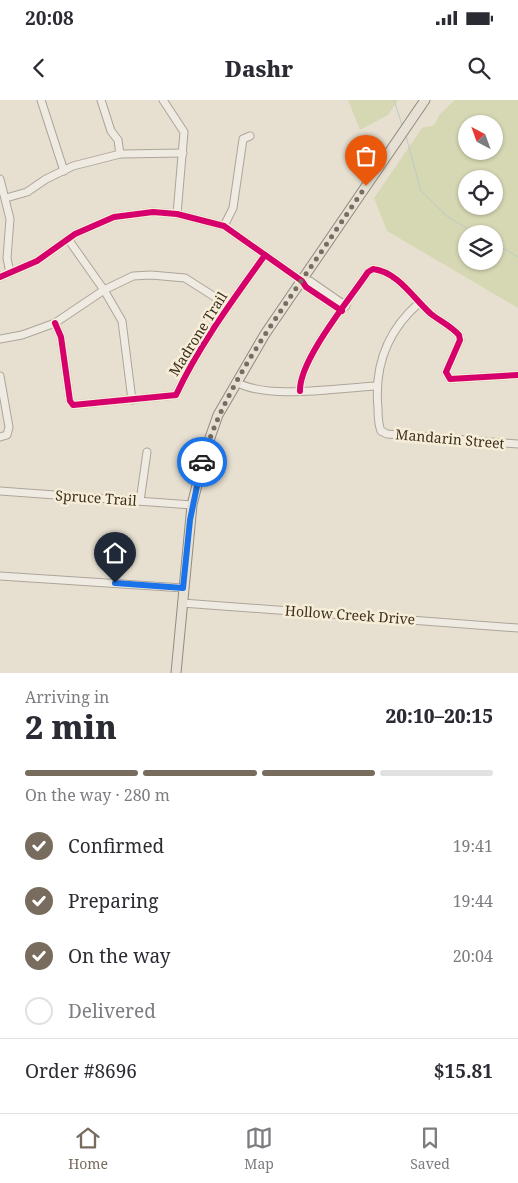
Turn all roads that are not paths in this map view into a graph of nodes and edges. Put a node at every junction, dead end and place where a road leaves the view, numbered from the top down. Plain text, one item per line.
1 (41, 100) edge
2 (101, 100) edge
3 (163, 100) edge
4 (426, 100) edge
5 (250, 136) dead end
6 (183, 153) junction
7 (120, 154) junction
8 (64, 170) junction
9 (0, 179) edge
10 (6, 198) junction
11 (177, 214) junction
12 (224, 226) junction
13 (68, 239) junction
14 (265, 255) junction
15 (10, 274) junction
16 (0, 277) edge
17 (302, 281) junction
18 (104, 290) junction
19 (419, 303) junction
20 (229, 306) junction
21 (344, 308) junction
22 (55, 323) junction
23 (0, 339) edge
24 (518, 375) edge
25 (0, 376) edge
26 (236, 382) junction
27 (376, 386) junction
28 (300, 390) junction
29 (132, 400) junction
30 (0, 437) edge
31 (518, 444) edge
32 (147, 452) dead end
33 (0, 491) edge
34 (140, 501) junction
35 (192, 505) junction
36 (0, 576) edge
37 (183, 588) junction
38 (182, 602) junction
39 (518, 628) edge
40 (176, 673) edge

1 - 8 street
2 - 7 street
3 - 6 street
4 - 17 main road
5 - 12 street
6 - 7 street
6 - 11 street
7 - 8 street
8 - 10 street
9 - 10 street
10 - 15 street
11 - 12 street
11 - 13 street
12 - 14 street
13 - 15 street
13 - 18 street
14 - 17 street
14 - 20 street, Madrone Trail
15 - 16 street
17 - 21 street
17 - 26 main road
18 - 20 street
18 - 22 street
18 - 29 street
19 - 21 street
19 - 24 street
19 - 27 street
20 - 29 street, Madrone Trail
21 - 28 street
22 - 23 street
22 - 29 street, Madrone Trail
25 - 30 street
26 - 28 street
26 - 35 main road
27 - 28 street
27 - 31 street, Mandarin Street
32 - 34 street
33 - 34 street, Spruce Trail
34 - 35 street, Spruce Trail
35 - 37 main road
36 - 37 street
37 - 38 main road
38 - 39 street, Hollow Creek Drive
38 - 40 main road

